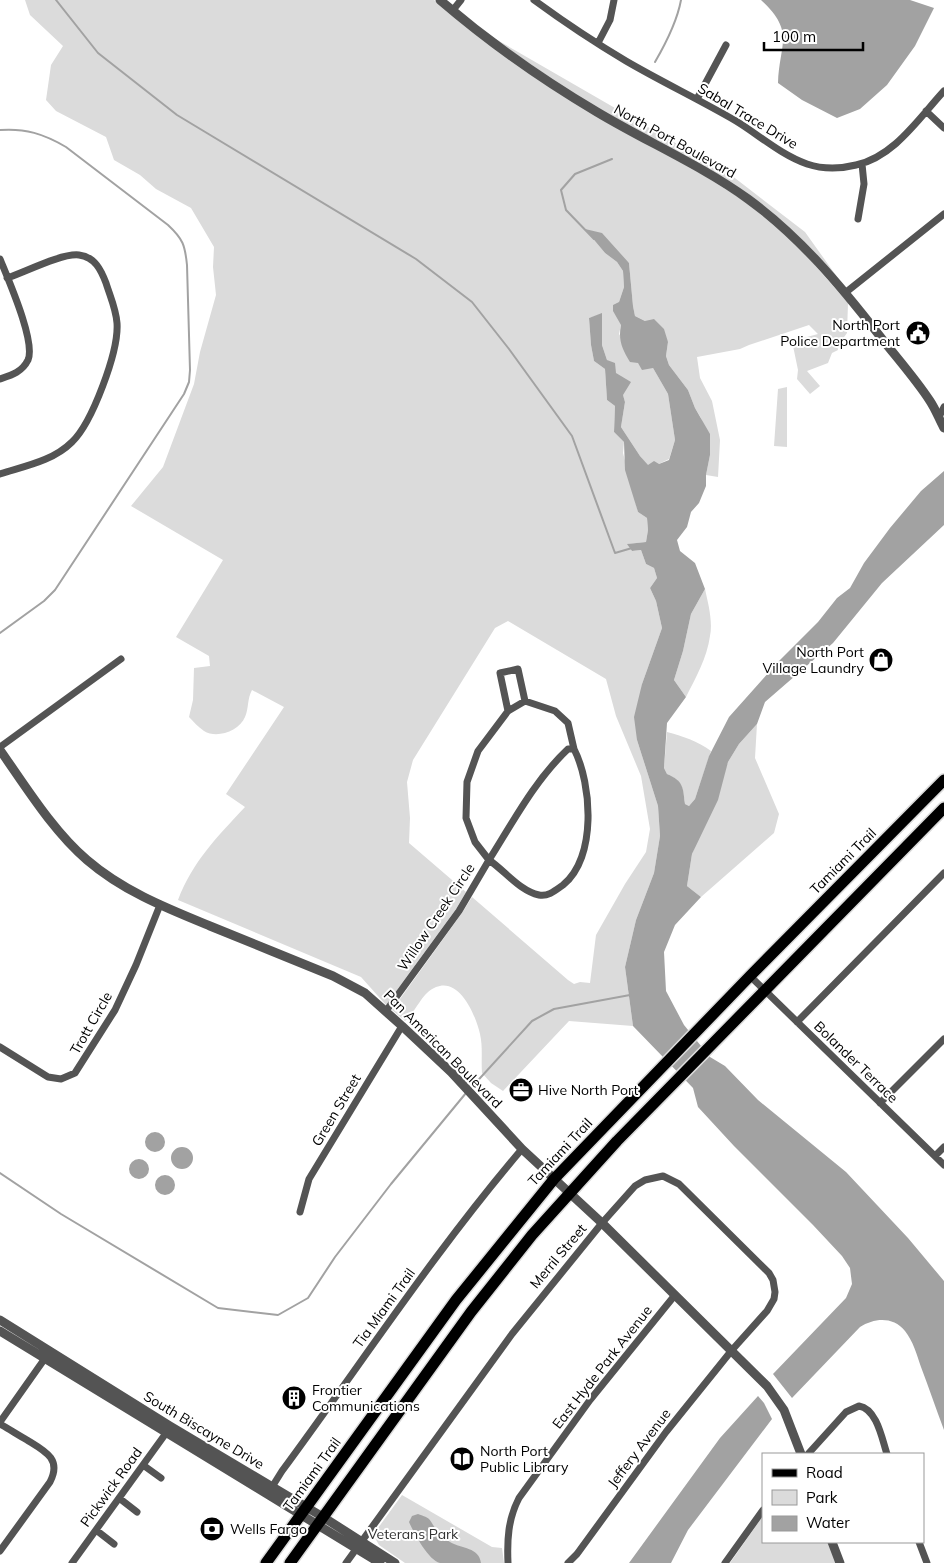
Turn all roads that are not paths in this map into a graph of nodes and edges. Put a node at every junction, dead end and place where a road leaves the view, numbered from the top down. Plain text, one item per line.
1 (461, 0) edge
2 (534, 0) edge
3 (614, 0) edge
4 (442, 1) edge
5 (453, 10) junction
6 (598, 43) junction
7 (726, 45) dead end
8 (944, 91) edge
9 (697, 99) junction
10 (926, 111) junction
11 (944, 128) edge
12 (862, 164) junction
13 (944, 214) edge
14 (858, 219) dead end
15 (0, 259) edge
16 (7, 278) junction
17 (845, 293) junction
18 (0, 379) edge
19 (944, 407) edge
20 (939, 417) junction
21 (944, 428) edge
22 (0, 474) edge
23 (121, 659) dead end
24 (525, 701) junction
25 (508, 711) junction
26 (0, 749) edge
27 (574, 749) junction
28 (944, 780) edge
29 (944, 808) edge
30 (489, 860) junction
31 (944, 873) edge
32 (160, 905) junction
33 (750, 976) junction
34 (764, 990) junction
35 (386, 1011) junction
36 (797, 1022) junction
37 (402, 1026) junction
38 (944, 1039) edge
39 (0, 1048) edge
40 (880, 1103) junction
41 (944, 1147) edge
42 (522, 1149) junction
43 (935, 1156) junction
44 (944, 1165) edge
45 (554, 1179) junction
46 (569, 1192) junction
47 (300, 1212) dead end
48 (602, 1223) junction
49 (675, 1295) junction
50 (0, 1320) edge
51 (0, 1332) edge
52 (732, 1350) junction
53 (47, 1355) junction
54 (0, 1423) edge
55 (168, 1429) junction
56 (801, 1453) edge
57 (809, 1453) edge
58 (888, 1453) edge
59 (143, 1465) junction
60 (161, 1478) dead end
61 (272, 1487) junction
62 (119, 1498) junction
63 (303, 1511) junction
64 (762, 1511) edge
65 (137, 1512) dead end
66 (320, 1521) junction
67 (96, 1530) junction
68 (832, 1543) edge
69 (919, 1543) edge
70 (114, 1544) dead end
71 (359, 1545) junction
72 (0, 1552) edge
73 (73, 1563) edge
74 (266, 1563) edge
75 (290, 1563) edge
76 (346, 1563) edge
77 (380, 1563) edge
78 (395, 1563) edge
79 (508, 1563) edge
80 (568, 1563) edge
81 (725, 1563) edge
82 (840, 1563) edge
83 (926, 1563) edge

1 - 5 street
2 - 6 street, Sabal Trace Drive
3 - 6 street
4 - 5 street, North Port Boulevard
5 - 17 street, North Port Boulevard
6 - 9 street, Sabal Trace Drive
7 - 9 street
8 - 10 street, Sabal Trace Drive
9 - 12 street, Sabal Trace Drive
10 - 11 street
10 - 12 street, Sabal Trace Drive
12 - 14 street
13 - 17 street
15 - 16 street
16 - 18 street
16 - 22 street
17 - 20 street, North Port Boulevard
19 - 20 street
20 - 21 street, North Port Boulevard
23 - 26 street
24 - 25 street, Willow Creek Circle
24 - 25 street
24 - 27 street, Willow Creek Circle
25 - 30 street, Willow Creek Circle
26 - 32 street, Pan American Boulevard
27 - 30 street, Willow Creek Circle
27 - 30 street, Willow Creek Circle
28 - 33 main road, Tamiami Trail
29 - 34 main road
30 - 35 street, Willow Creek Circle
31 - 36 street
32 - 35 street, Pan American Boulevard
32 - 39 street, Trott Circle
33 - 34 street, Bolander Terrace
33 - 45 main road, Tamiami Trail
34 - 36 street, Bolander Terrace
34 - 46 main road
35 - 37 street, Pan American Boulevard
36 - 40 street, Bolander Terrace
37 - 42 street, Pan American Boulevard
37 - 47 street, Green Street
38 - 40 street
40 - 43 street, Bolander Terrace
41 - 43 street
42 - 45 street, Pan American Boulevard
42 - 61 street, Tia Miami Trail
43 - 44 street, Bolander Terrace
45 - 46 street, Pan American Boulevard
45 - 63 main road, Tamiami Trail
46 - 48 street, Pan American Boulevard
46 - 66 main road
48 - 49 street, Pan American Boulevard
48 - 52 street, Merril Street
48 - 71 street, Merril Street
49 - 52 street, Pan American Boulevard
49 - 79 street, East Hyde Park Avenue
50 - 53 street, South Biscayne Drive
51 - 53 street, South Biscayne Drive
52 - 56 street, Pan American Boulevard
52 - 80 street, Jeffery Avenue
53 - 54 street
53 - 55 street, South Biscayne Drive
54 - 72 street
55 - 59 street, Pickwick Road
55 - 61 street, South Biscayne Drive
55 - 63 street, South Biscayne Drive
57 - 58 street
59 - 60 street
59 - 62 street, Pickwick Road
61 - 63 street, South Biscayne Drive
62 - 65 street
62 - 67 street, Pickwick Road
63 - 66 street, South Biscayne Drive
63 - 74 main road, Tamiami Trail
64 - 81 street
66 - 71 street, South Biscayne Drive
66 - 75 main road
67 - 70 street
67 - 73 street, Pickwick Road
68 - 82 street
69 - 83 street
71 - 76 street, Merril Street
71 - 77 street, South Biscayne Drive
71 - 78 street, South Biscayne Drive

